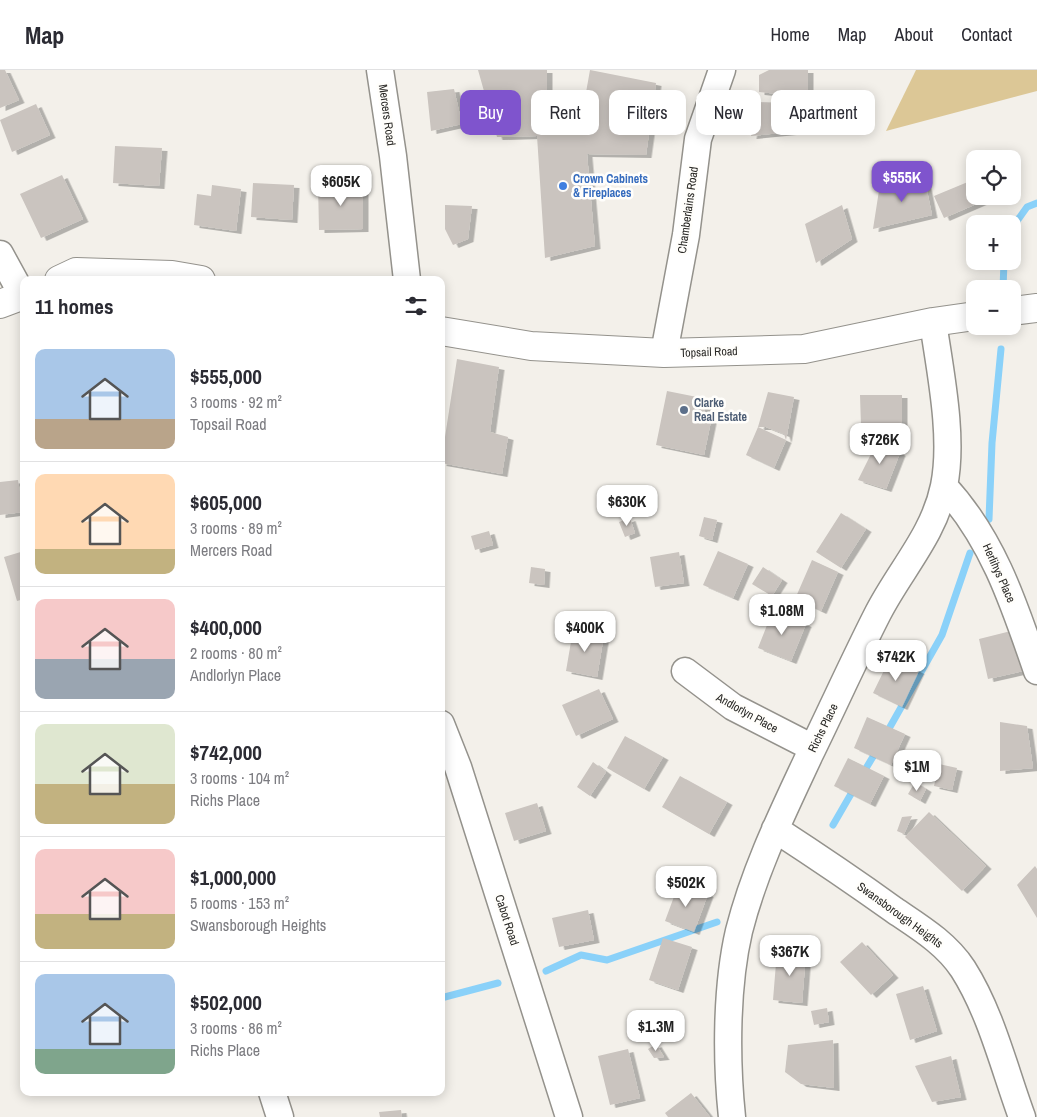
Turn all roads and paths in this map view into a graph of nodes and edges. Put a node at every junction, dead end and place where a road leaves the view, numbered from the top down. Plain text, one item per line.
1 (380, 70) edge
2 (722, 70) edge
3 (0, 254) edge
4 (68, 276) edge
5 (178, 276) edge
6 (407, 276) edge
7 (16, 298) edge
8 (1037, 308) edge
9 (1021, 310) edge
10 (966, 317) edge
11 (933, 322) junction
12 (445, 332) edge
13 (664, 353) junction
14 (944, 486) junction
15 (686, 671) dead end
16 (1037, 671) edge
17 (445, 734) edge
18 (813, 748) junction
19 (775, 829) junction
20 (273, 1096) edge
21 (280, 1117) edge
22 (569, 1117) edge
23 (732, 1117) edge
24 (1022, 1117) edge

1 - 6 street, Mercers Road
2 - 13 street, Chamberlains Road
3 - 7 street
4 - 5 main road
8 - 9 main road
10 - 11 main road, Topsail Road
11 - 13 main road, Topsail Road
11 - 14 street, Richs Place
12 - 13 main road, Topsail Road
14 - 16 street, Herlihys Place
14 - 18 street, Richs Place
15 - 18 street, Andlorlyn Place
17 - 22 street, Cabot Road
18 - 19 street, Richs Place
19 - 23 street, Richs Place
19 - 24 street, Swansborough Heights
20 - 21 street

